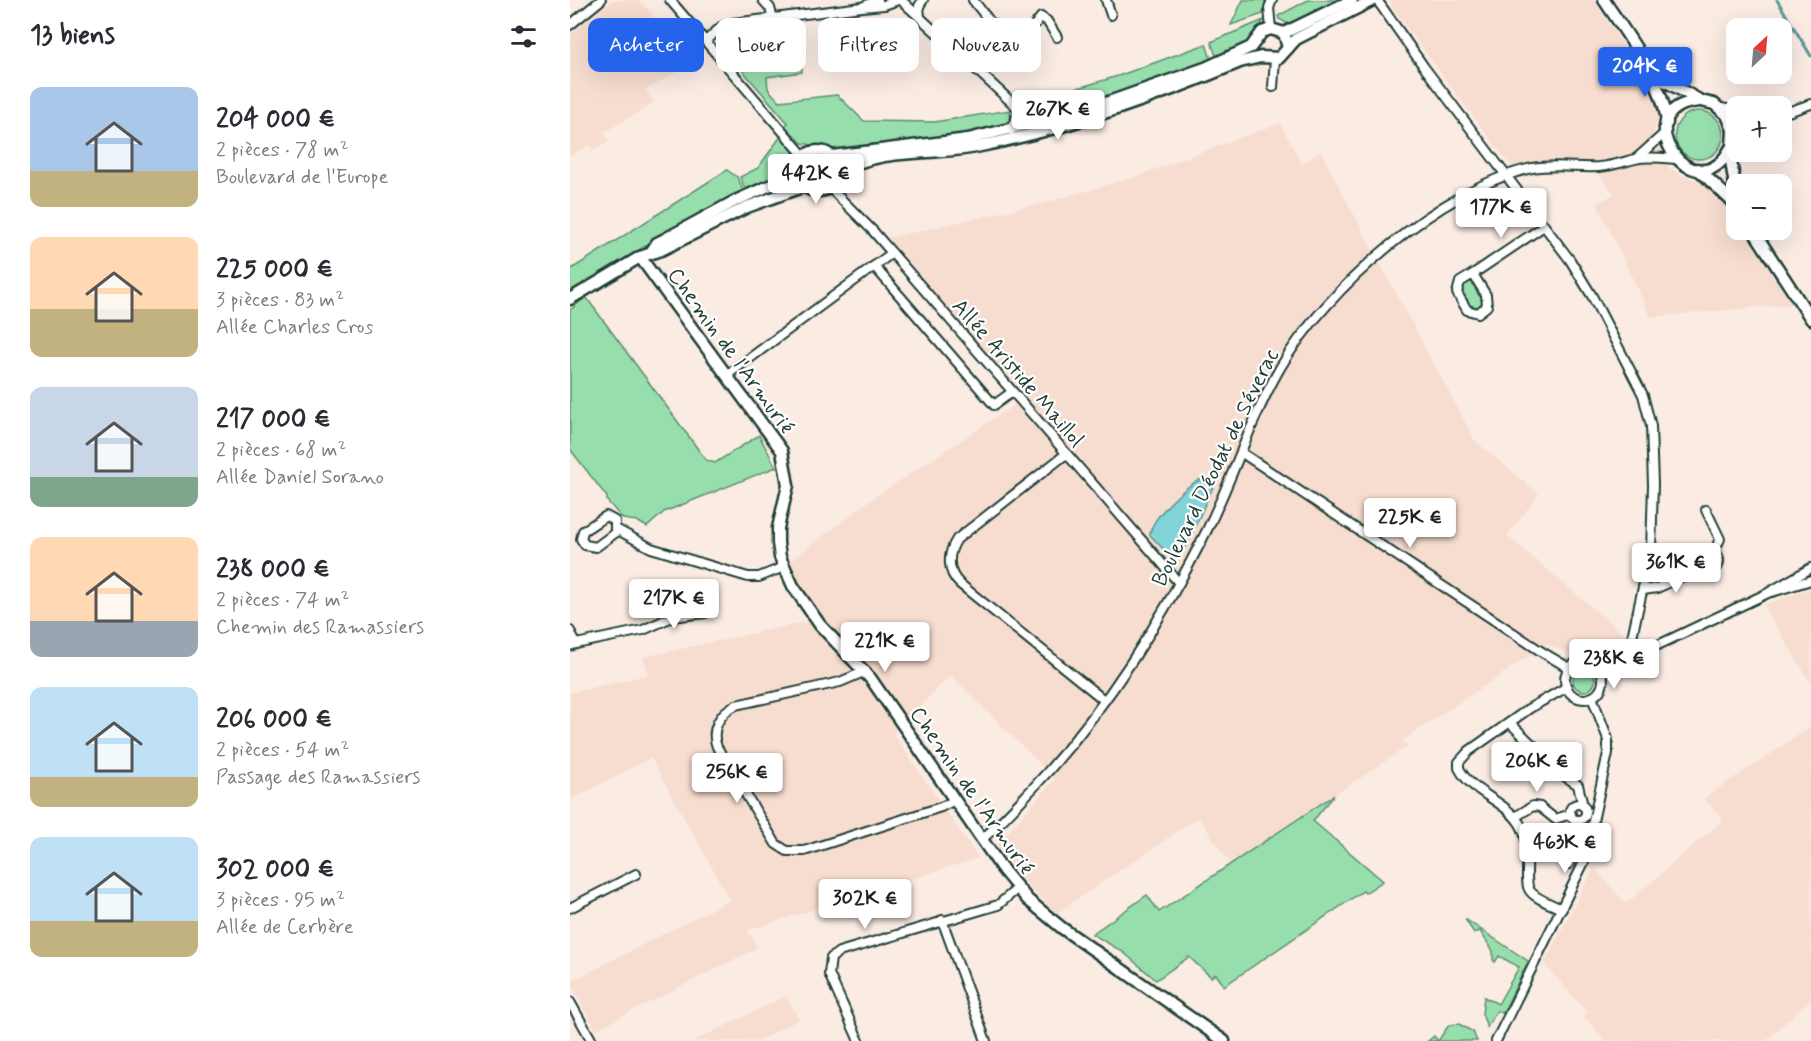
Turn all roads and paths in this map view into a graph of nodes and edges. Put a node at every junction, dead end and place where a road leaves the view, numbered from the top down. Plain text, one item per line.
1 (601, 0) edge
2 (670, 0) edge
3 (763, 0) edge
4 (878, 0) edge
5 (923, 0) edge
6 (973, 0) edge
7 (1106, 0) edge
8 (1272, 0) edge
9 (1352, 0) edge
10 (1372, 0) edge
11 (1377, 0) edge
12 (1604, 0) edge
13 (903, 1) edge
14 (862, 7) junction
15 (1111, 15) dead end
16 (920, 17) junction
17 (773, 18) edge
18 (780, 18) edge
19 (570, 24) edge
20 (1271, 28) junction
21 (716, 33) edge
22 (1284, 33) junction
23 (1057, 37) dead end
24 (1257, 40) junction
25 (706, 41) junction
26 (1287, 48) junction
27 (1271, 58) junction
28 (1647, 66) junction
29 (1272, 87) dead end
30 (1701, 100) junction
31 (1810, 104) edge
32 (1720, 108) junction
33 (1794, 108) edge
34 (1726, 109) edge
35 (1020, 110) junction
36 (1726, 115) edge
37 (1039, 123) junction
38 (1666, 128) junction
39 (1011, 130) junction
40 (1726, 152) edge
41 (804, 156) junction
42 (832, 156) junction
43 (1637, 158) junction
44 (1676, 159) junction
45 (1698, 168) junction
46 (839, 172) junction
47 (798, 173) junction
48 (1506, 176) junction
49 (805, 186) junction
50 (830, 188) junction
51 (1726, 195) edge
52 (1544, 226) junction
53 (1760, 240) edge
54 (892, 253) junction
55 (645, 254) junction
56 (874, 266) junction
57 (1473, 274) junction
58 (570, 299) edge
59 (1811, 319) edge
60 (727, 375) junction
61 (1012, 392) junction
62 (1242, 453) junction
63 (1066, 454) junction
64 (1706, 510) dead end
65 (616, 529) junction
66 (1714, 552) junction
67 (784, 567) junction
68 (1700, 568) junction
69 (1811, 568) edge
70 (1811, 580) edge
71 (1179, 583) junction
72 (1643, 590) junction
73 (1768, 592) junction
74 (705, 613) dead end
75 (570, 631) edge
76 (573, 645) edge
77 (1638, 654) junction
78 (1569, 668) junction
79 (866, 671) junction
80 (1601, 672) junction
81 (1567, 687) junction
82 (1592, 697) junction
83 (1104, 700) junction
84 (1510, 723) junction
85 (955, 800) junction
86 (1583, 806) junction
87 (1571, 814) junction
88 (1515, 818) junction
89 (1526, 835) junction
90 (981, 840) junction
91 (1569, 864) dead end
92 (636, 874) dead end
93 (1018, 888) junction
94 (570, 908) edge
95 (1562, 909) junction
96 (942, 920) junction
97 (570, 1002) edge
98 (574, 1017) edge
99 (592, 1041) edge
100 (859, 1041) edge
101 (986, 1041) edge
102 (1224, 1041) edge
103 (1496, 1041) edge

1 - 19 street
2 - 25 street
3 - 17 street
4 - 14 street
5 - 16 street
6 - 23 street
7 - 15 street
8 - 20 street
9 - 22 main road
10 - 26 main road
11 - 48 street
12 - 28 main road
13 - 14 street
13 - 16 street
14 - 18 street
16 - 35 street
20 - 22 main road
20 - 24 main road
21 - 25 street
22 - 26 main road
24 - 27 main road
24 - 37 main road
25 - 41 street
26 - 27 main road
27 - 29 street
27 - 46 main road
28 - 30 main road
28 - 38 main road
30 - 32 main road
30 - 38 main road
31 - 33 street
32 - 34 street
32 - 36 main road
35 - 37 street
35 - 39 street
37 - 39 main road
38 - 43 street, Boulevard Déodat de Séverac
38 - 44 main road
39 - 42 main road
40 - 45 main road
41 - 42 main road
41 - 47 main road
42 - 46 main road
43 - 44 street, Boulevard Déodat de Séverac
43 - 48 street, Boulevard Déodat de Séverac
44 - 45 main road
45 - 51 main road
46 - 50 main road
47 - 49 main road
47 - 55 main road
48 - 52 street
48 - 62 street, Boulevard Déodat de Séverac
49 - 50 main road
49 - 55 main road
50 - 54 street, Allée Aristide Maillol
52 - 57 street
52 - 72 street
53 - 59 main road
54 - 56 street
54 - 61 street, Allée Aristide Maillol
55 - 58 main road
55 - 60 main road, Chemin de l'Armurié
56 - 60 street
56 - 61 street
57 - 57 street
60 - 67 main road, Chemin de l'Armurié
61 - 63 street, Allée Aristide Maillol
62 - 71 street, Boulevard Déodat de Séverac
62 - 78 street
63 - 71 street, Allée Aristide Maillol
63 - 83 street
64 - 66 street
65 - 65 street
65 - 67 street
66 - 68 street
66 - 68 street
67 - 79 main road, Chemin de l'Armurié
68 - 72 street
69 - 73 street
70 - 73 street
71 - 83 street, Boulevard Déodat de Séverac
72 - 77 street
73 - 77 street
74 - 76 street
75 - 76 street
77 - 80 street
78 - 80 street
78 - 81 street
79 - 85 main road, Chemin de l'Armurié
79 - 85 street
80 - 82 street
81 - 82 street
81 - 84 street
82 - 95 street
83 - 90 street, Boulevard Déodat de Séverac
84 - 86 street
84 - 88 street
85 - 90 main road, Chemin de l'Armurié
86 - 87 street
86 - 87 street
87 - 88 street
88 - 89 street
89 - 91 street
89 - 95 street
90 - 93 main road, Chemin de l'Armurié
92 - 94 street
93 - 96 street
93 - 102 main road, Chemin de l'Armurié
95 - 103 street
96 - 100 street
96 - 101 street
97 - 98 street
98 - 99 street

